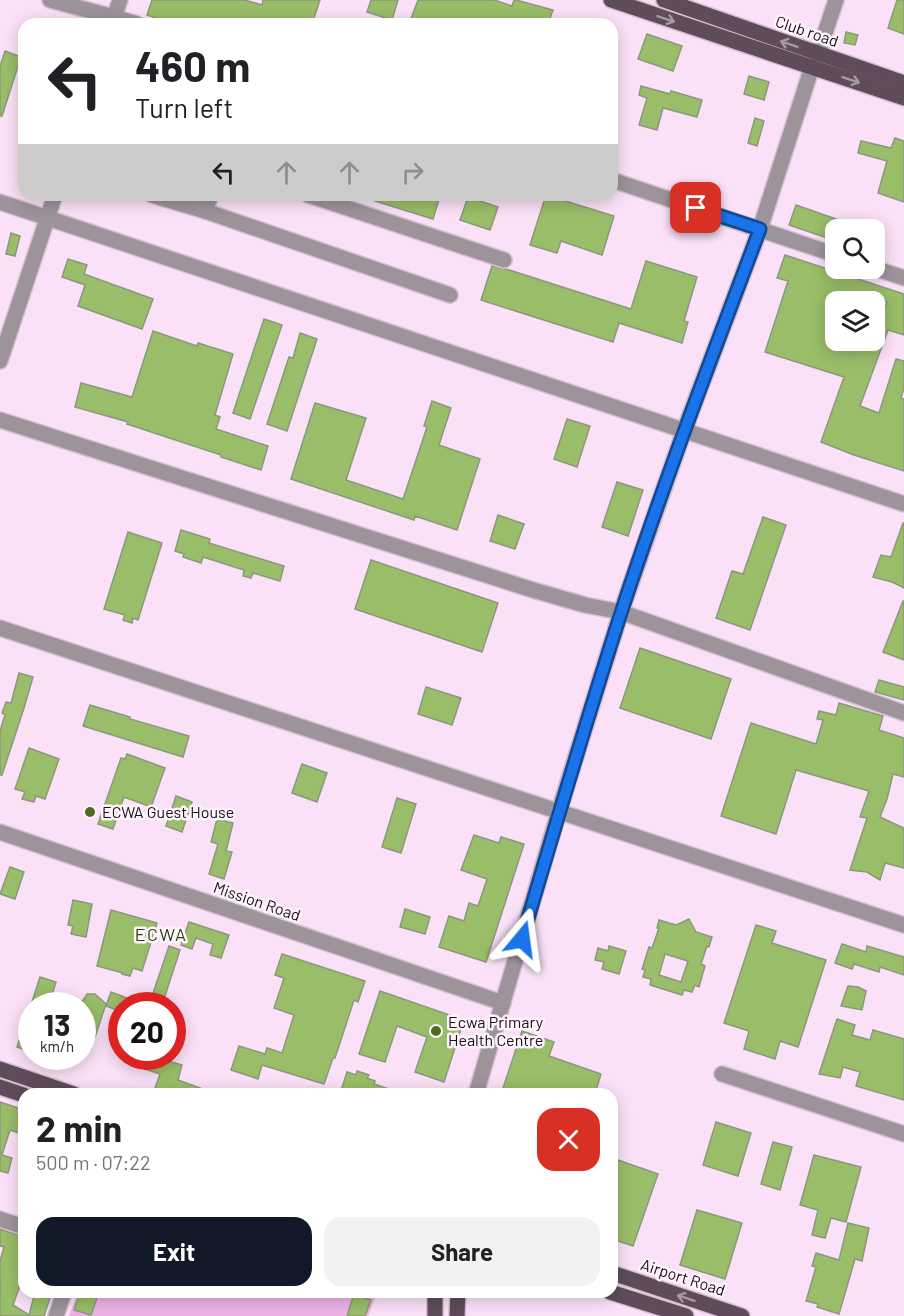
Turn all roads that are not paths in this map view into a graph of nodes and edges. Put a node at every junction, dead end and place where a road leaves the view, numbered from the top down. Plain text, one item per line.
1 (50, 0) edge
2 (120, 0) edge
3 (611, 0) edge
4 (664, 0) edge
5 (836, 0) edge
6 (107, 18) edge
7 (114, 18) edge
8 (815, 60) junction
9 (831, 66) junction
10 (904, 83) edge
11 (904, 98) edge
12 (618, 182) edge
13 (53, 201) edge
14 (173, 201) edge
15 (209, 201) edge
16 (326, 201) edge
17 (0, 202) edge
18 (205, 211) junction
19 (47, 218) junction
20 (760, 229) junction
21 (825, 251) edge
22 (504, 260) dead end
23 (885, 272) edge
24 (904, 278) edge
25 (450, 295) dead end
26 (0, 361) edge
27 (0, 420) edge
28 (684, 432) junction
29 (904, 504) edge
30 (621, 612) junction
31 (0, 628) edge
32 (904, 713) edge
33 (559, 811) junction
34 (0, 832) edge
35 (904, 925) edge
36 (503, 1004) junction
37 (0, 1068) edge
38 (722, 1074) dead end
39 (0, 1087) edge
40 (57, 1088) edge
41 (478, 1088) edge
42 (18, 1093) edge
43 (904, 1134) edge
44 (0, 1219) edge
45 (18, 1225) edge
46 (618, 1275) edge
47 (618, 1295) edge
48 (62, 1298) edge
49 (435, 1298) edge
50 (458, 1298) edge
51 (56, 1316) edge
52 (435, 1316) edge
53 (457, 1316) edge
54 (686, 1316) edge
55 (742, 1316) edge

1 - 6 street
2 - 7 street
3 -> 8 main road
8 -> 4 main road, Club road
5 - 8 street
8 - 9 main road
8 - 20 street
9 - 10 main road, Club road
9 -> 11 main road
12 - 20 street
13 - 19 street
14 - 18 street
15 - 18 street
16 - 22 street
17 - 19 street
18 - 25 street
19 - 26 street
19 - 28 street
20 - 21 street
20 - 28 street
23 - 24 street
27 - 30 street
28 - 29 street
28 - 30 street
30 - 32 street
30 - 33 street
31 - 33 street
33 - 35 street
33 - 36 street
34 - 36 street, Mission Road
36 - 41 street
37 - 40 main road
38 - 43 street
39 - 42 main road
44 - 45 street
55 -> 46 main road, Airport Road
47 - 54 main road
48 - 51 street
49 - 52 main road
50 - 53 main road

